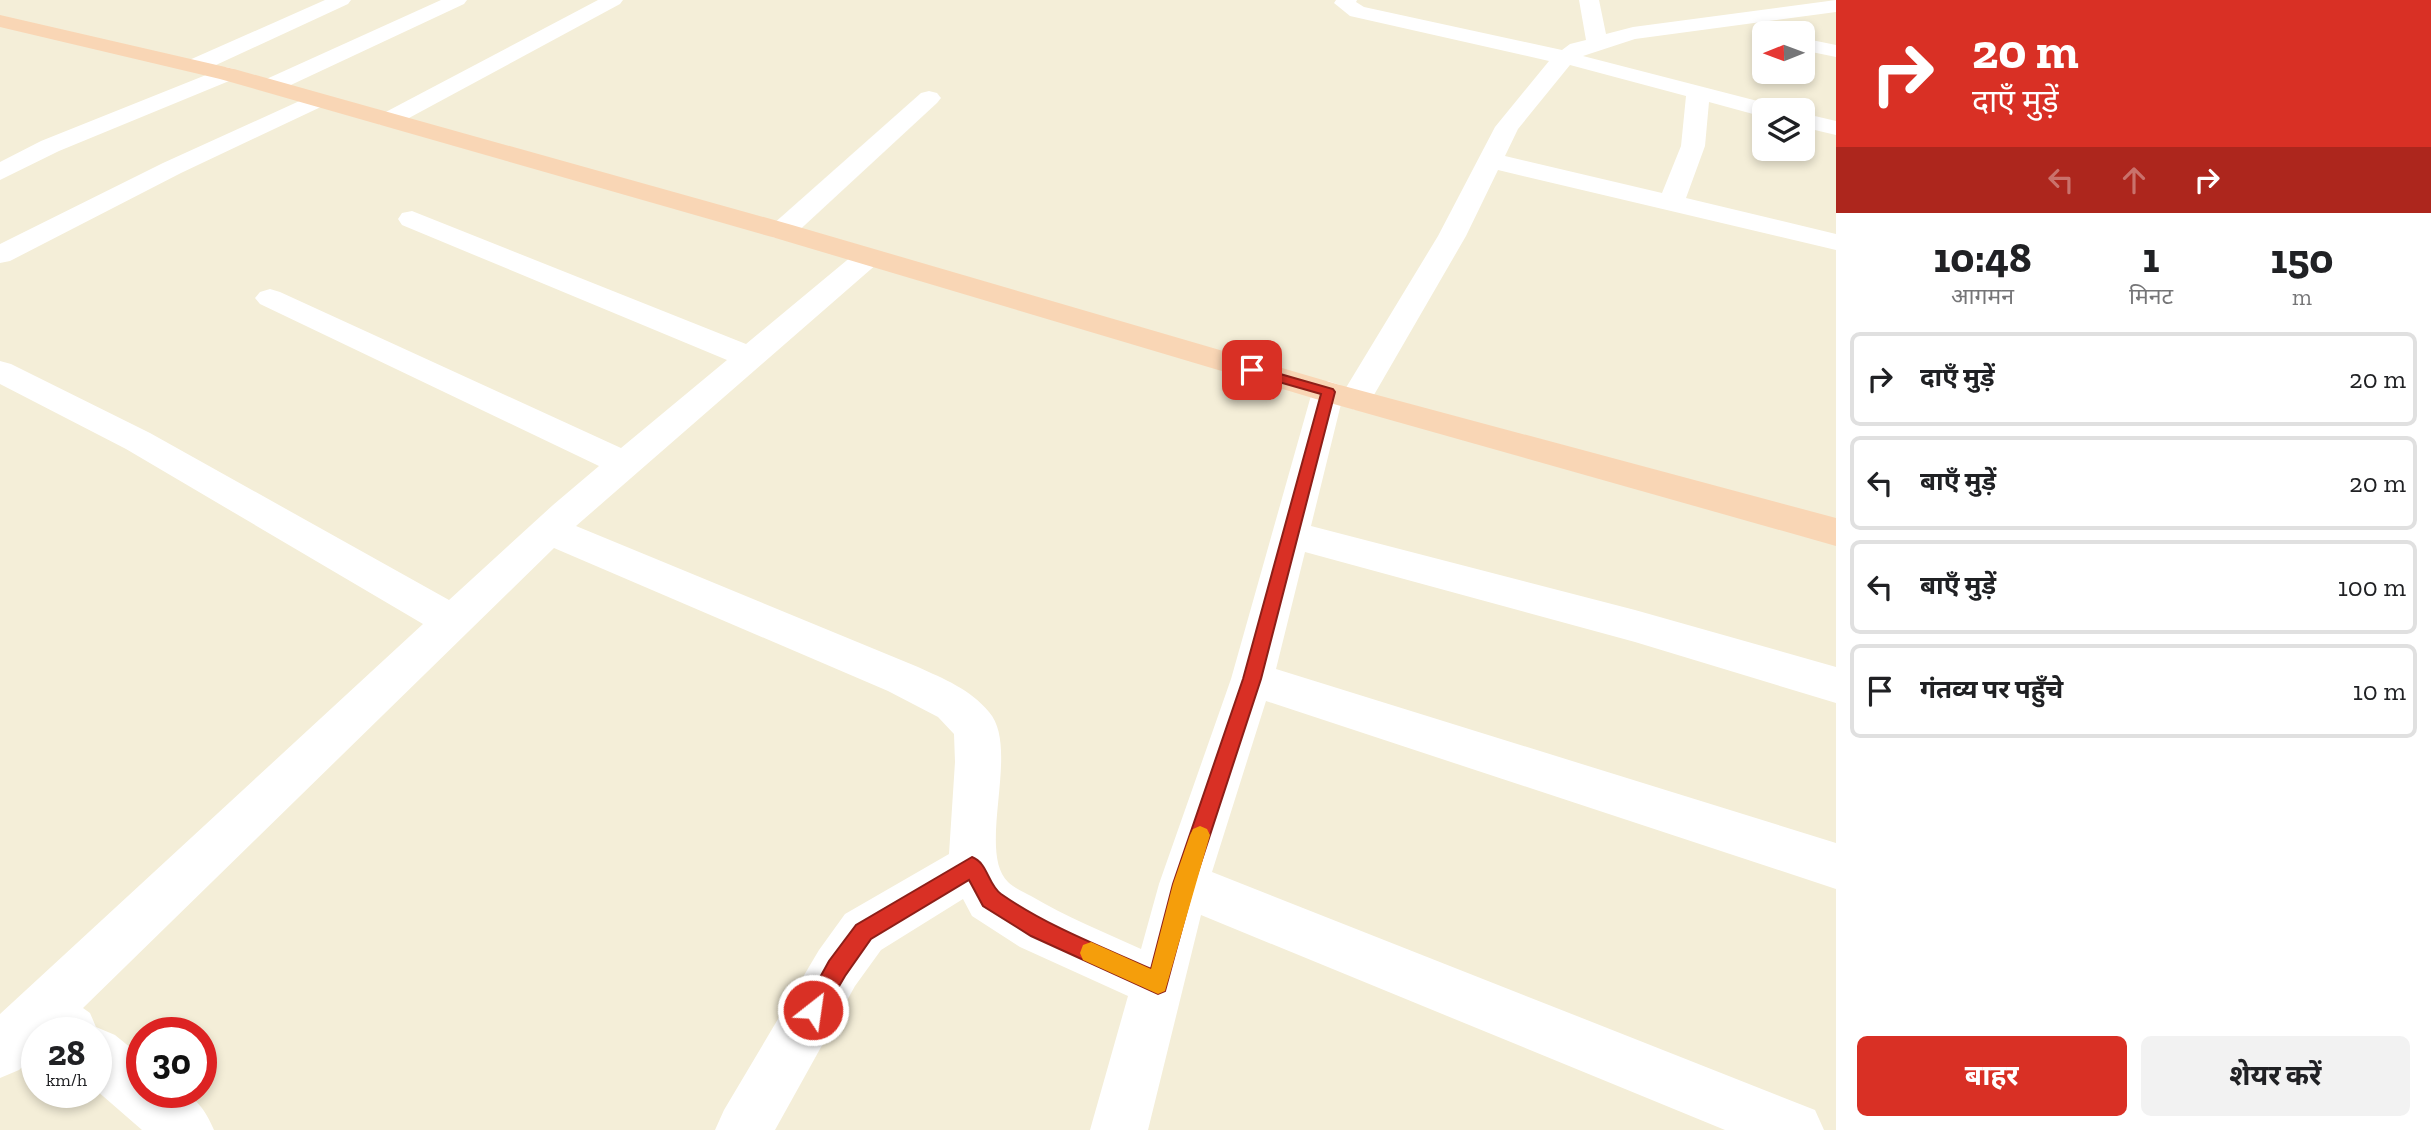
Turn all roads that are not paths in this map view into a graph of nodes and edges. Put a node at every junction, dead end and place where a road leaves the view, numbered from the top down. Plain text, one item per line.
1 (341, 0) edge
2 (457, 0) edge
3 (613, 0) edge
4 (1347, 0) edge
5 (1589, 0) edge
6 (1836, 6) edge
7 (1788, 7) edge
8 (1723, 11) edge
9 (0, 21) edge
10 (1752, 27) edge
11 (1597, 42) junction
12 (1815, 47) edge
13 (1836, 51) edge
14 (1567, 58) junction
15 (195, 66) junction
16 (226, 74) junction
17 (270, 86) junction
18 (1698, 92) junction
19 (929, 98) dead end
20 (317, 100) junction
21 (1752, 107) edge
22 (388, 120) junction
23 (1815, 123) edge
24 (1836, 128) edge
25 (1490, 160) junction
26 (0, 172) edge
27 (1672, 201) junction
28 (411, 219) dead end
29 (782, 231) junction
30 (1836, 242) edge
31 (0, 255) edge
32 (868, 257) junction
33 (270, 298) dead end
34 (749, 356) junction
35 (0, 370) edge
36 (1342, 395) junction
37 (624, 464) junction
38 (549, 530) junction
39 (1836, 532) edge
40 (1290, 535) junction
41 (453, 622) junction
42 (1252, 679) junction
43 (1836, 685) edge
44 (1836, 866) edge
45 (972, 867) junction
46 (1184, 884) junction
47 (1158, 983) junction
48 (61, 1017) edge
49 (21, 1040) edge
50 (0, 1051) edge
51 (112, 1068) edge
52 (185, 1130) edge
53 (744, 1130) edge
54 (1119, 1130) edge
55 (1795, 1130) edge

1 - 15 street
2 - 17 street
3 - 22 street
4 - 14 street
5 - 11 street
6 - 7 street
7 - 8 street
8 - 10 street
8 - 11 street
9 - 15 main road
11 - 14 street
12 - 13 street
14 - 18 street
14 - 25 street
15 - 16 main road
16 - 17 main road
16 - 26 street
17 - 20 main road
18 - 21 street
18 - 27 street
19 - 29 street
20 - 22 main road
20 - 31 street
22 - 29 main road
23 - 24 street
25 - 27 street
25 - 36 street
27 - 30 street
28 - 34 street
29 - 32 main road
32 - 34 street
32 - 36 main road
33 - 37 street
34 - 37 street
35 - 41 street
36 - 39 main road
36 - 40 street
37 - 38 street
38 - 41 street
38 - 45 street
40 - 42 street
40 - 43 street
41 - 48 street
42 - 44 street
42 - 46 street
45 - 47 street
45 - 53 street
46 - 47 street
46 - 55 street
47 - 54 street
49 - 50 street
51 - 52 street

